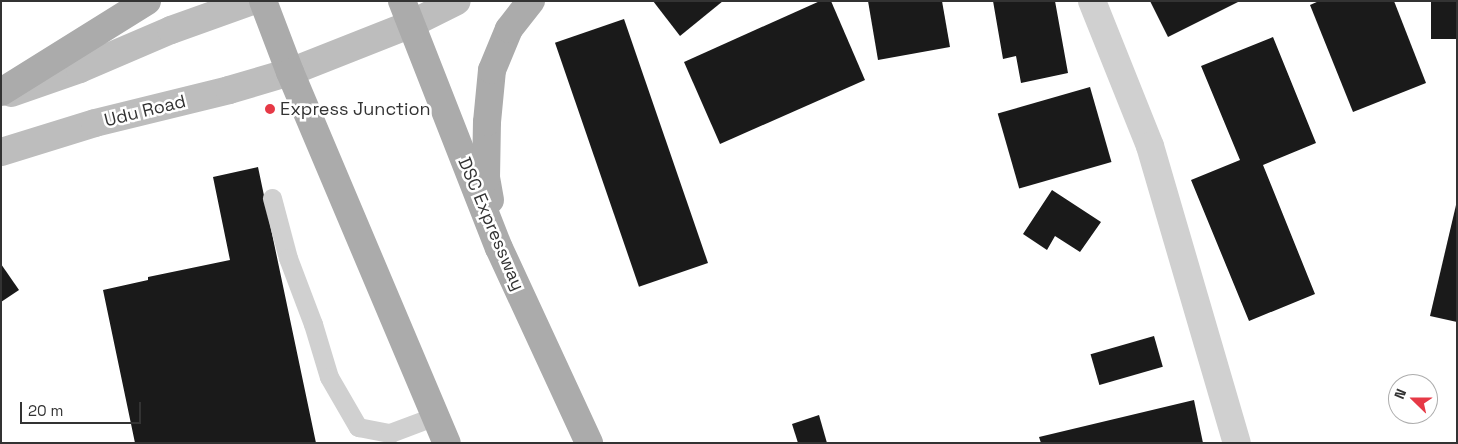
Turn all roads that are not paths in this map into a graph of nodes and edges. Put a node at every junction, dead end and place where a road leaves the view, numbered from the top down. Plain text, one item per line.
1 (147, 1) edge
2 (252, 1) edge
3 (263, 1) edge
4 (457, 1) edge
5 (531, 1) edge
6 (1092, 1) edge
7 (407, 13) edge
8 (290, 72) junction
9 (1, 92) edge
10 (1, 96) edge
11 (1, 152) edge
12 (272, 198) dead end
13 (499, 248) junction
14 (435, 416) junction
15 (447, 443) edge
16 (589, 443) edge
17 (1237, 443) edge

1 - 9 main road
2 - 10 main road
3 - 8 main road
4 - 7 main road, Udu Road
5 - 13 main road
6 - 17 street
7 - 8 main road, Udu Road
7 - 13 main road, DSC Expressway
8 - 11 main road, Udu Road
8 - 14 main road
12 - 14 lane
13 - 16 main road, DSC Expressway
14 - 15 main road

